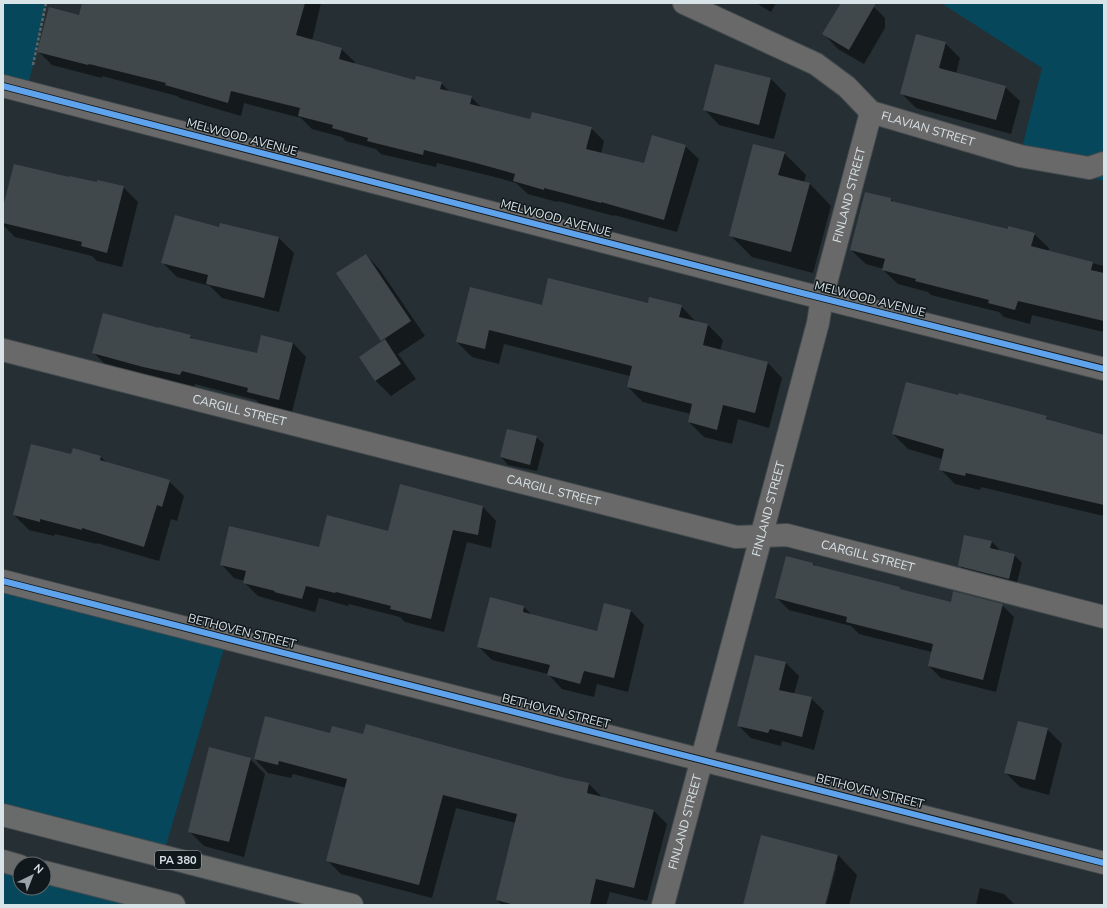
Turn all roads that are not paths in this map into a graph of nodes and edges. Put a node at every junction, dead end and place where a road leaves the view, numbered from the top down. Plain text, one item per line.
1 (684, 3) edge
2 (3, 86) edge
3 (872, 112) junction
4 (1104, 163) edge
5 (822, 298) junction
6 (3, 350) edge
7 (1104, 369) edge
8 (761, 536) junction
9 (3, 581) edge
10 (1104, 617) edge
11 (701, 760) junction
12 (3, 816) edge
13 (1104, 863) edge
14 (52, 874) edge
15 (174, 905) edge
16 (352, 905) edge
17 (663, 905) edge

1 - 3 street, FLAVIAN STREET
2 - 5 street, MELWOOD AVENUE
3 - 4 street, FLAVIAN STREET
3 - 5 street, FINLAND STREET
5 - 7 street, MELWOOD AVENUE
5 - 8 street, FINLAND STREET
6 - 8 street, CARGILL STREET
8 - 10 street, CARGILL STREET
8 - 11 street, FINLAND STREET
9 - 11 street, BETHOVEN STREET
11 - 13 street, BETHOVEN STREET
11 - 17 street, FINLAND STREET
12 - 16 main road, PA 380
14 - 15 main road

